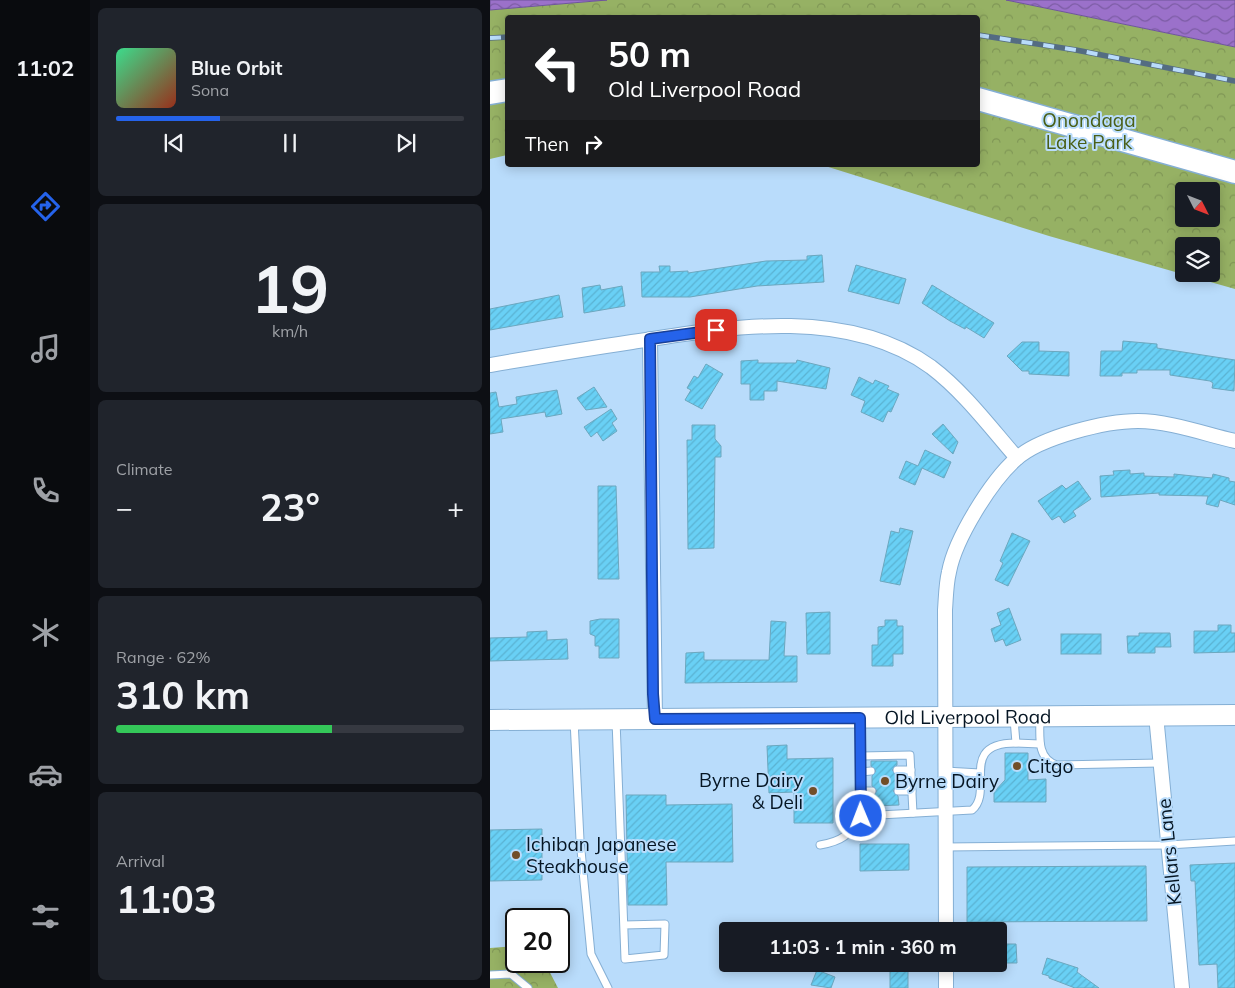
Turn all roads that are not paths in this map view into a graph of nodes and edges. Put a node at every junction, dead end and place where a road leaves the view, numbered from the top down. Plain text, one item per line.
1 (505, 90) edge
2 (490, 93) edge
3 (980, 100) edge
4 (1235, 172) edge
5 (650, 339) junction
6 (490, 365) edge
7 (1235, 440) edge
8 (1017, 458) junction
9 (1156, 715) junction
10 (1235, 715) edge
11 (1014, 716) junction
12 (945, 717) junction
13 (1040, 717) junction
14 (860, 718) junction
15 (616, 719) junction
16 (655, 719) junction
17 (490, 720) edge
18 (574, 720) junction
19 (1016, 743) junction
20 (1040, 744) junction
21 (860, 756) junction
22 (1160, 763) junction
23 (897, 770) dead end
24 (911, 770) junction
25 (871, 771) dead end
26 (945, 771) junction
27 (861, 772) junction
28 (980, 773) junction
29 (861, 791) junction
30 (872, 791) dead end
31 (898, 791) dead end
32 (912, 791) junction
33 (945, 810) junction
34 (912, 813) junction
35 (861, 816) junction
36 (1235, 842) edge
37 (820, 845) dead end
38 (1168, 845) junction
39 (945, 847) junction
40 (946, 922) edge
41 (624, 925) junction
42 (947, 972) edge
43 (490, 976) edge
44 (948, 987) edge
45 (528, 988) edge
46 (608, 988) edge
47 (1182, 988) edge

1 - 2 main road
3 - 4 main road
5 - 6 street
5 - 8 street
5 - 16 street
7 - 8 street
8 - 12 street
9 - 10 main road, Old Liverpool Road
9 - 13 main road, Old Liverpool Road
9 - 22 street, Kellars Lane
11 - 12 main road, Old Liverpool Road
11 - 13 main road, Old Liverpool Road
11 - 19 lane
12 - 14 main road, Old Liverpool Road
12 - 26 street
13 - 20 lane
14 - 16 main road, Old Liverpool Road
14 - 21 lane
15 - 16 main road, Old Liverpool Road
15 - 18 main road, Old Liverpool Road
15 - 41 lane
17 - 18 main road, Old Liverpool Road
18 - 46 lane
19 - 20 lane
19 - 28 lane
20 - 22 lane
21 - 24 lane
21 - 27 lane
22 - 38 street, Kellars Lane
23 - 24 lane
24 - 32 lane
25 - 27 lane
26 - 28 lane
26 - 33 street
27 - 29 lane
28 - 33 lane
29 - 30 lane
29 - 35 lane
31 - 32 lane
32 - 34 lane
33 - 34 lane
33 - 39 street
34 - 35 lane
35 - 37 lane
36 - 38 lane
38 - 39 lane
38 - 47 street, Kellars Lane
39 - 40 street
41 - 41 lane
42 - 44 street
43 - 45 lane

